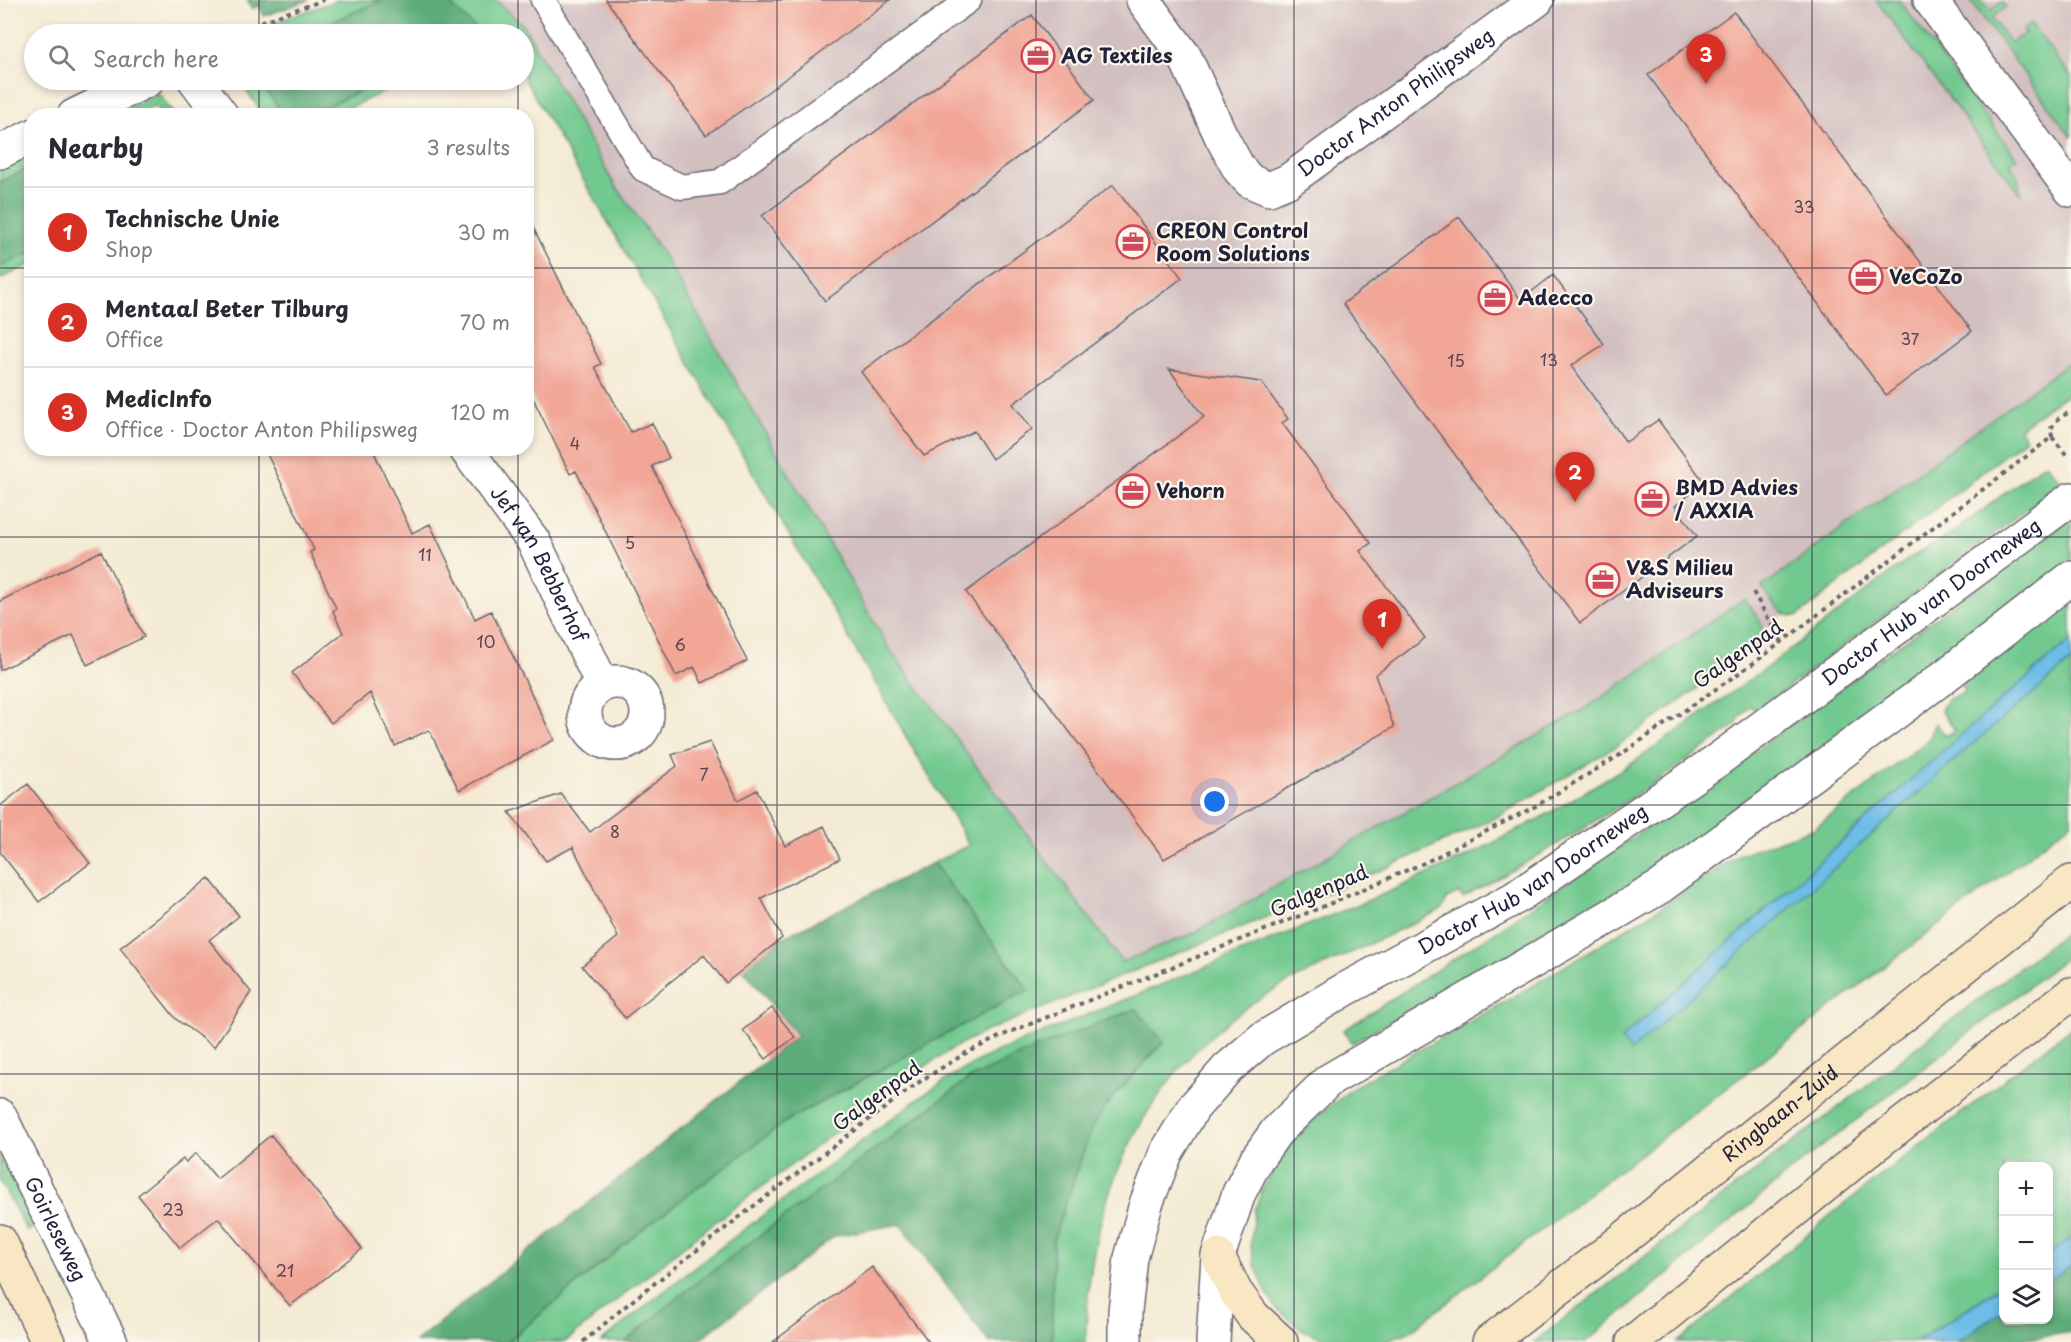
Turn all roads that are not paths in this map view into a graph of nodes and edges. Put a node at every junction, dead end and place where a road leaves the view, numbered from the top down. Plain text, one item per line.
1 (543, 0) edge
2 (969, 0) edge
3 (1143, 0) edge
4 (1537, 0) edge
5 (1930, 0) edge
6 (127, 90) edge
7 (202, 90) edge
8 (90, 108) edge
9 (216, 108) edge
10 (24, 140) edge
11 (0, 152) edge
12 (2071, 190) edge
13 (471, 456) edge
14 (2071, 499) edge
15 (2071, 578) edge
16 (602, 684) dead end
17 (2071, 882) edge
18 (2071, 994) edge
19 (0, 1116) edge
20 (0, 1241) edge
21 (1218, 1257) junction
22 (48, 1342) edge
23 (111, 1342) edge
24 (1125, 1342) edge
25 (1213, 1342) edge
26 (1281, 1342) edge
27 (1489, 1342) edge
28 (1633, 1342) edge

1 - 2 lane
3 - 4 street, Doctor Anton Philipsweg
5 - 12 street
6 - 8 street
7 - 9 street
10 - 11 street
13 - 16 street, Jef van Bebberhof
14 - 24 street, Doctor Hub van Doorneweg
15 - 21 street
17 - 27 main road, Ringbaan-Zuid
18 - 28 main road
19 - 23 street, Goirleseweg
20 - 22 main road
21 - 25 street
21 - 26 main road

